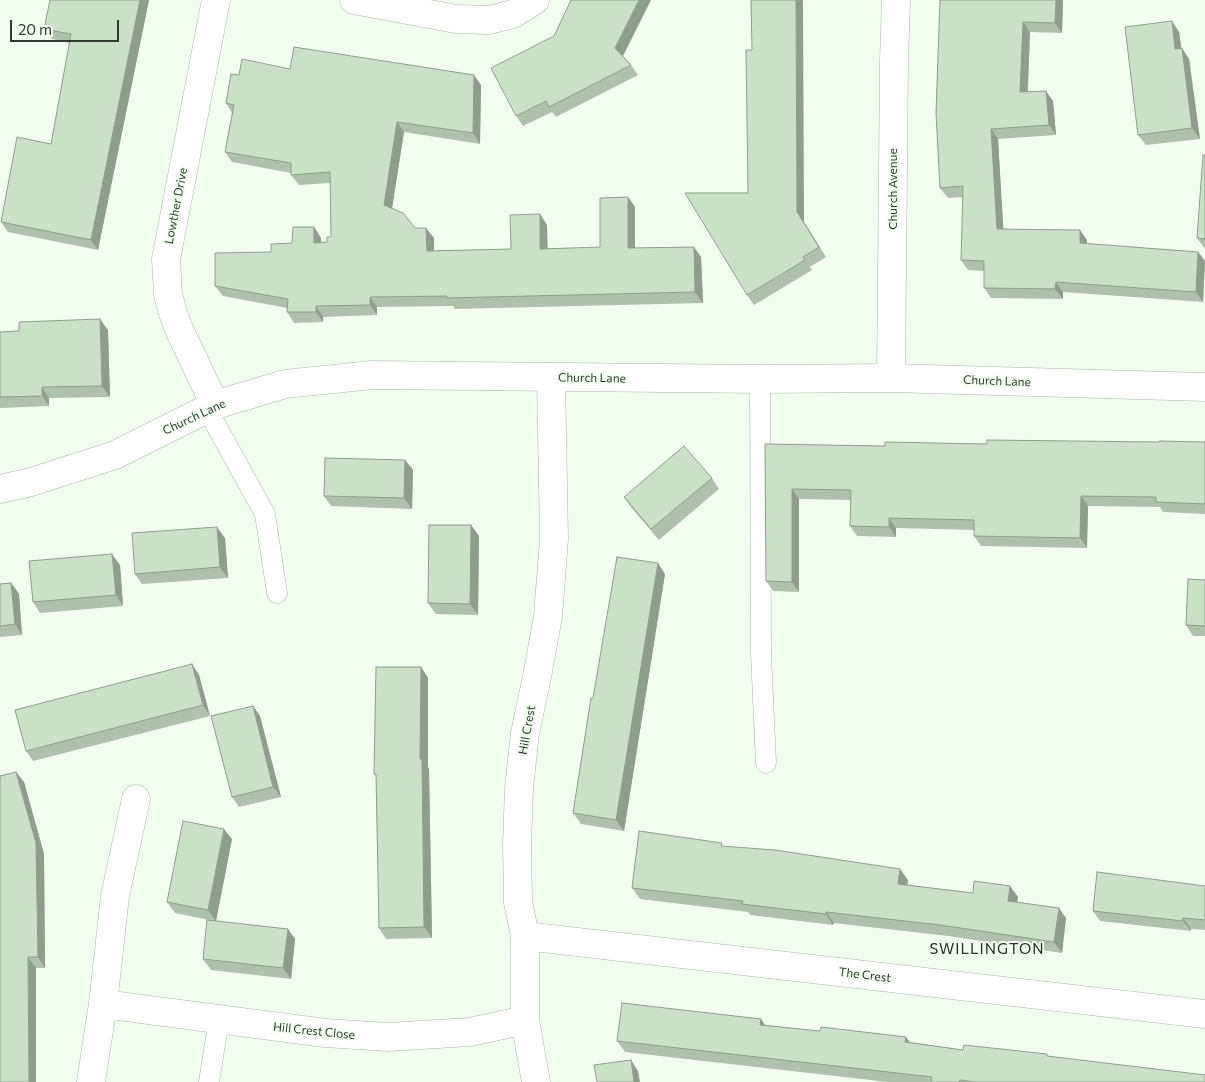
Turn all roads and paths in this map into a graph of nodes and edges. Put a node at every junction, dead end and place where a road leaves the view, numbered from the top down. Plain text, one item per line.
1 (216, 0) edge
2 (354, 0) edge
3 (535, 0) edge
4 (896, 0) edge
5 (551, 378) junction
6 (891, 378) junction
7 (760, 379) junction
8 (1205, 387) edge
9 (211, 407) junction
10 (0, 489) edge
11 (277, 594) dead end
12 (766, 763) dead end
13 (136, 799) dead end
14 (525, 936) junction
15 (103, 1004) junction
16 (1205, 1014) edge
17 (219, 1019) junction
18 (526, 1020) junction
19 (91, 1082) edge
20 (209, 1082) edge
21 (536, 1082) edge

1 - 9 street, Lowther Drive
2 - 3 street
4 - 6 street, Church Avenue
5 - 7 street, Church Lane
5 - 9 street, Church Lane
5 - 14 street, Hill Crest
6 - 7 street, Church Lane
6 - 8 street, Church Lane
7 - 12 lane
9 - 10 street, Church Lane
9 - 11 lane
13 - 15 street
14 - 16 street, The Crest
14 - 18 street, Hill Crest
15 - 17 street, Hill Crest Close
15 - 19 street
17 - 18 street, Hill Crest Close
17 - 20 lane
18 - 21 street, Hill Crest

